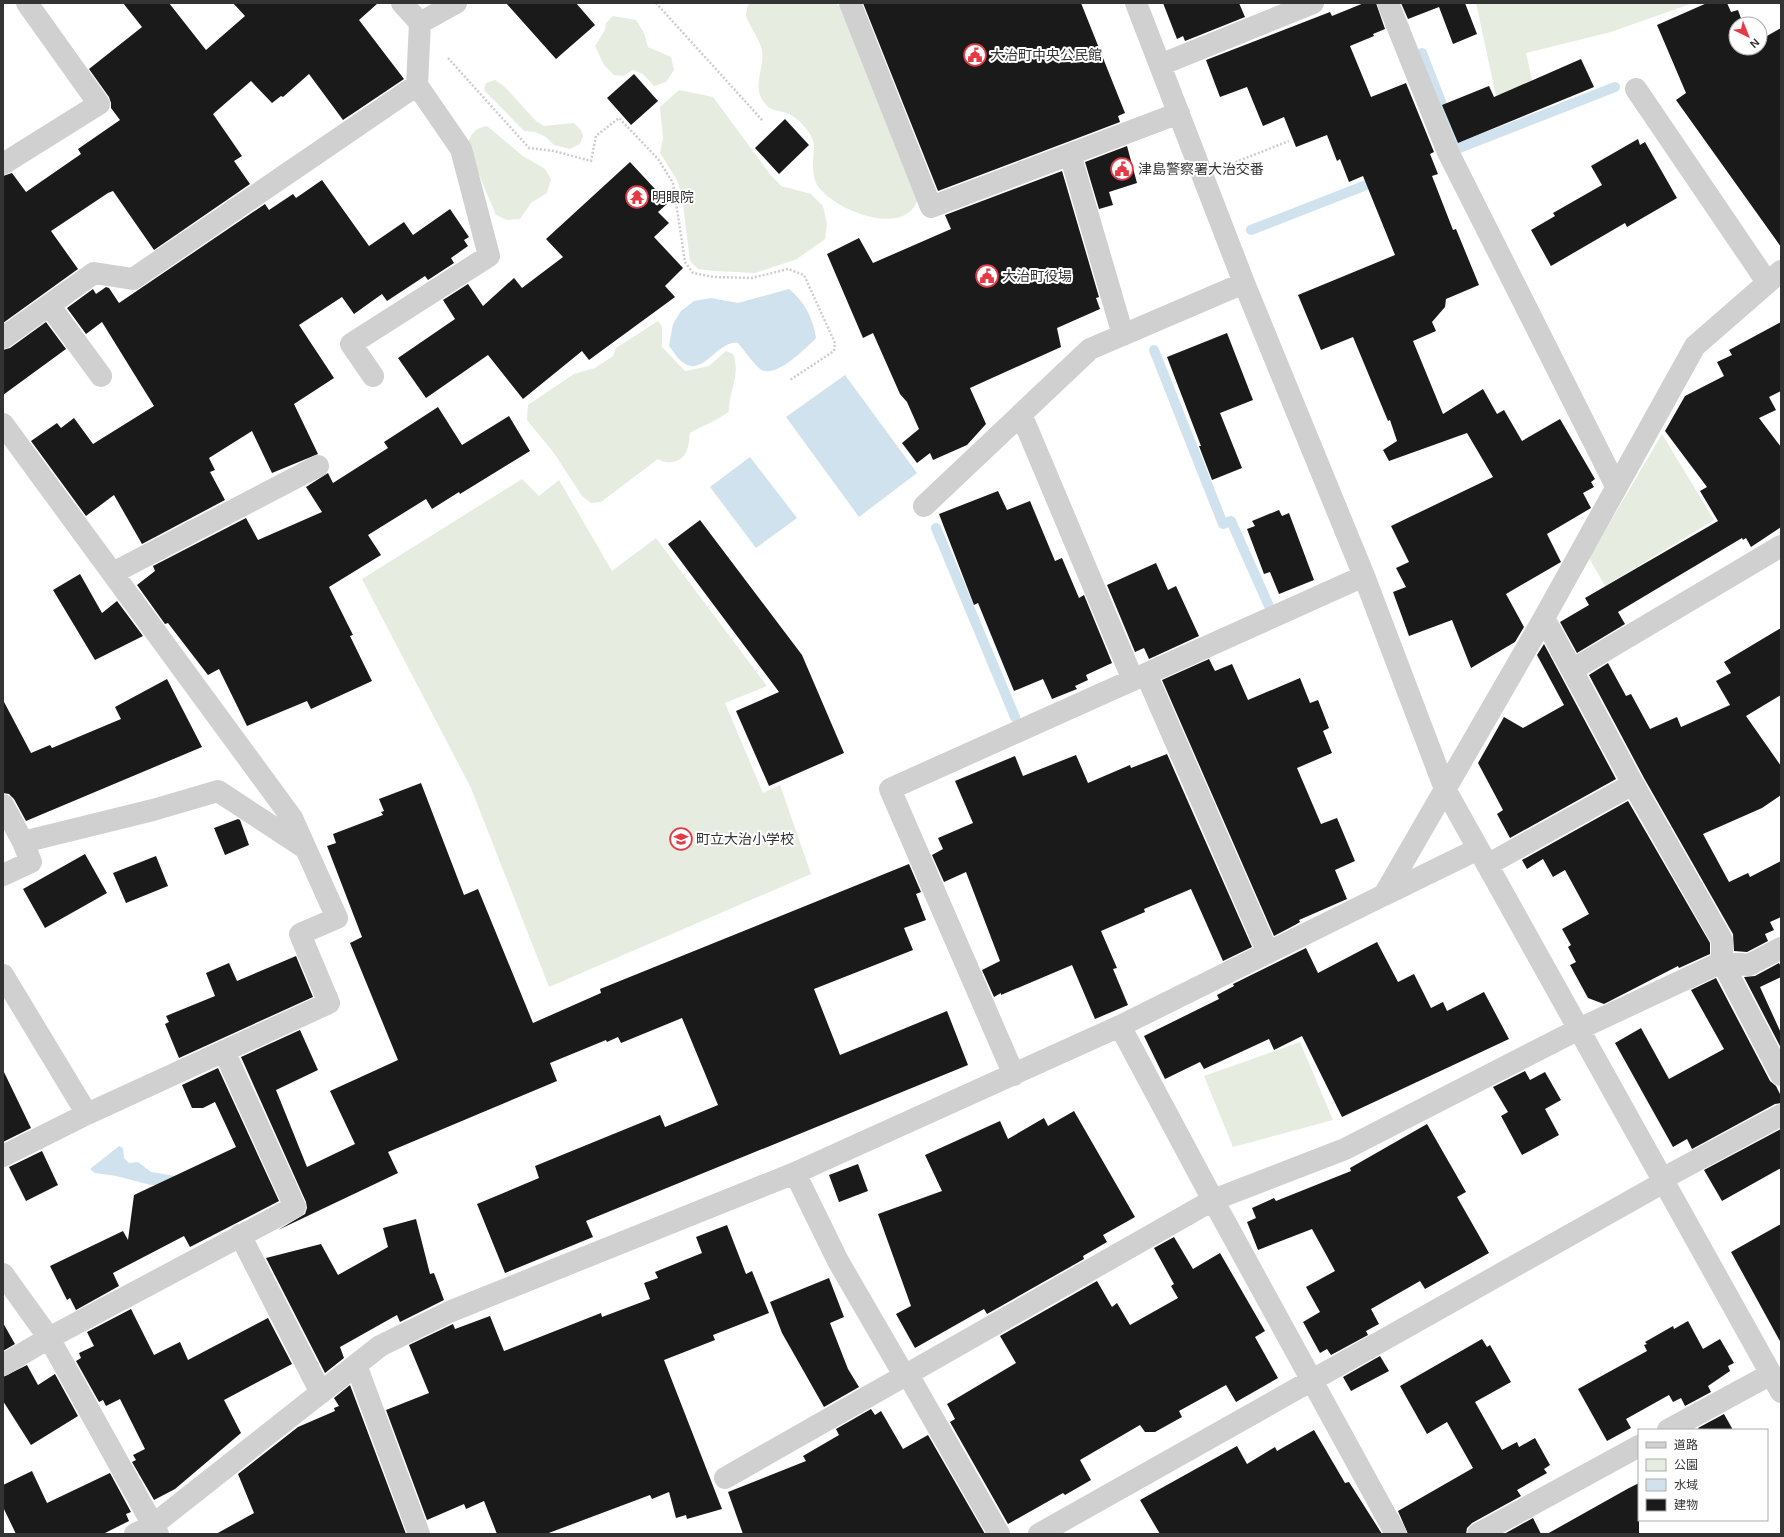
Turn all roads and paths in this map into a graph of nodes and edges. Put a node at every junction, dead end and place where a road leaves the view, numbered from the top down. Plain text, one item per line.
1 (27, 3) edge
2 (402, 3) edge
3 (456, 3) edge
4 (656, 3) edge
5 (850, 3) edge
6 (1136, 3) edge
7 (1313, 3) edge
8 (1388, 3) edge
9 (420, 23) junction
10 (1160, 65) junction
11 (416, 85) junction
12 (1636, 89) dead end
13 (1179, 113) junction
14 (763, 121) dead end
15 (1289, 141) dead end
16 (1070, 154) junction
17 (3, 164) edge
18 (1203, 176) junction
19 (1774, 276) edge
20 (1244, 283) junction
21 (49, 305) junction
22 (1123, 335) junction
23 (3, 338) edge
24 (101, 376) dead end
25 (373, 376) dead end
26 (790, 380) dead end
27 (1021, 414) junction
28 (3, 424) edge
29 (318, 466) dead end
30 (1616, 486) junction
31 (924, 506) dead end
32 (1781, 546) edge
33 (113, 573) junction
34 (1364, 576) junction
35 (1544, 618) junction
36 (1572, 670) junction
37 (1140, 677) junction
38 (1634, 784) junction
39 (1445, 789) junction
40 (3, 805) edge
41 (23, 842) junction
42 (305, 848) junction
43 (1482, 857) junction
44 (3, 875) edge
45 (1384, 895) junction
46 (1781, 948) edge
47 (1268, 953) junction
48 (1722, 962) junction
49 (3, 974) edge
50 (1120, 1026) junction
51 (1579, 1029) junction
52 (224, 1051) junction
53 (1014, 1075) junction
54 (1781, 1075) edge
55 (87, 1114) junction
56 (1781, 1115) edge
57 (3, 1156) edge
58 (795, 1173) junction
59 (1663, 1180) junction
60 (1213, 1200) junction
61 (240, 1235) junction
62 (3, 1274) edge
63 (49, 1338) junction
64 (3, 1365) edge
65 (356, 1365) junction
66 (906, 1374) junction
67 (1312, 1381) junction
68 (1777, 1382) edge
69 (321, 1393) junction
70 (1670, 1429) edge
71 (1638, 1447) edge
72 (725, 1478) dead end
73 (149, 1531) edge
74 (420, 1534) edge
75 (999, 1534) edge
76 (1039, 1534) edge
77 (1396, 1534) edge
78 (1478, 1534) edge

1 - 17 street
2 - 9 street
3 - 9 street
4 - 14 path
5 - 16 street
6 - 10 street
7 - 10 street
8 - 30 street
9 - 11 street
9 - 26 path
10 - 13 street
11 - 21 street
11 - 25 street
12 - 19 street
13 - 16 street
13 - 18 street
15 - 18 path
16 - 22 street
18 - 20 street
19 - 30 street
20 - 22 street
20 - 34 street
21 - 23 street
21 - 24 street
22 - 27 street
27 - 31 street
27 - 37 street
28 - 33 street
29 - 33 street
30 - 35 street
32 - 36 street
33 - 42 street
34 - 37 street
34 - 39 street
35 - 36 street
35 - 39 street
36 - 38 street
37 - 47 street
37 - 53 street
38 - 43 street
38 - 48 street
39 - 43 street
39 - 45 street
40 - 41 street
41 - 42 street
41 - 44 street
42 - 52 street
43 - 45 street
43 - 51 street
45 - 47 street
46 - 48 street
47 - 50 street
48 - 51 street
48 - 54 street
49 - 55 street
50 - 53 street
50 - 60 street
51 - 59 street
51 - 60 street
52 - 55 street
52 - 61 street
53 - 58 street
55 - 57 street
56 - 59 street
58 - 65 street
58 - 66 street
59 - 67 street
59 - 68 street
60 - 66 street
60 - 67 street
61 - 63 street
61 - 69 street
62 - 63 street
63 - 64 street
63 - 73 street
65 - 69 street
65 - 74 street
66 - 72 street
66 - 75 street
67 - 76 street
67 - 77 street
68 - 70 street
69 - 73 street
71 - 78 street

